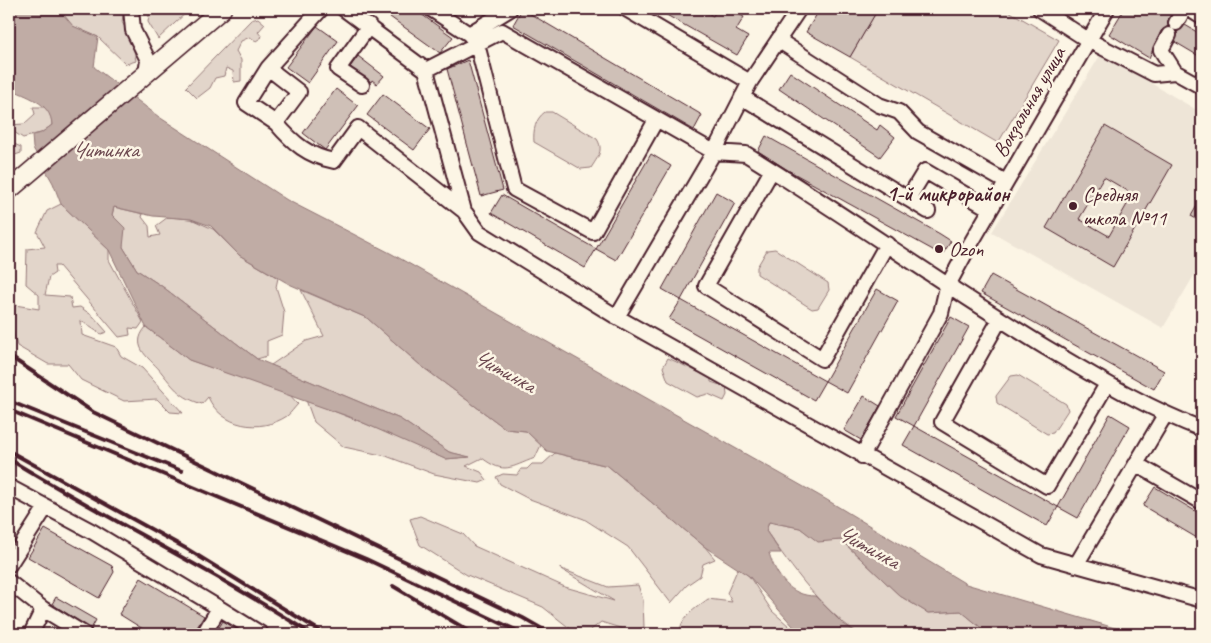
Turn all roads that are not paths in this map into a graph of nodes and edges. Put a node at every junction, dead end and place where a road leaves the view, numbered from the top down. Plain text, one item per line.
1 (131, 9) edge
2 (222, 9) edge
3 (321, 9) edge
4 (344, 9) edge
5 (431, 9) edge
6 (510, 9) edge
7 (626, 9) edge
8 (799, 9) edge
9 (1040, 9) edge
10 (1107, 9) edge
11 (1184, 9) edge
12 (1190, 9) edge
13 (1202, 17) edge
14 (1176, 22) dead end
15 (369, 26) junction
16 (1169, 35) dead end
17 (473, 39) junction
18 (778, 40) junction
19 (1088, 40) junction
20 (268, 68) junction
21 (426, 70) junction
22 (1175, 72) junction
23 (146, 74) junction
24 (750, 82) junction
25 (362, 85) dead end
26 (1202, 87) edge
27 (742, 97) junction
28 (656, 120) junction
29 (276, 123) junction
30 (714, 152) junction
31 (772, 170) junction
32 (1006, 182) junction
33 (9, 190) edge
34 (908, 199) junction
35 (990, 209) junction
36 (928, 211) dead end
37 (464, 212) junction
38 (887, 244) junction
39 (947, 286) junction
40 (617, 317) junction
41 (1000, 319) junction
42 (1107, 384) junction
43 (1165, 415) junction
44 (1202, 429) edge
45 (862, 456) junction
46 (1136, 464) junction
47 (9, 487) edge
48 (1202, 502) edge
49 (46, 507) junction
50 (9, 565) edge
51 (1076, 565) junction
52 (9, 582) edge
53 (1202, 600) edge
54 (219, 608) junction
55 (43, 609) junction
56 (32, 634) edge
57 (84, 634) edge
58 (204, 634) edge
59 (261, 634) edge

1 - 23 street
2 - 23 main road
3 - 20 street
4 - 15 street
5 - 17 street
6 - 17 street
7 - 24 street
8 - 18 street
9 - 19 street
10 - 19 street, Вокзальная улица
11 - 14 street
12 - 13 street
15 - 21 street
15 - 25 street
16 - 22 street
17 - 21 street
17 - 28 street
17 - 28 street
18 - 24 street
18 - 32 street
19 - 22 street
19 - 32 street, Вокзальная улица
20 - 29 street
20 - 29 street
21 - 37 street
22 - 26 street
23 - 33 main road
24 - 27 street
27 - 30 street
27 - 34 street
28 - 30 street
29 - 37 street
30 - 31 street
30 - 40 street
31 - 38 street
31 - 38 street
32 - 35 street, Вокзальная улица
34 - 35 street
34 - 36 street
35 - 39 street, Вокзальная улица
37 - 40 street
38 - 39 street
39 - 41 street
39 - 45 street, Вокзальная улица
40 - 45 street
41 - 42 street
41 - 42 street
42 - 43 street
43 - 44 street
43 - 46 street
45 - 51 street
46 - 48 street
46 - 51 street
47 - 49 street
49 - 50 street
49 - 54 street
51 - 53 street
52 - 55 street
54 - 58 street
54 - 59 street
55 - 56 street
55 - 57 street

